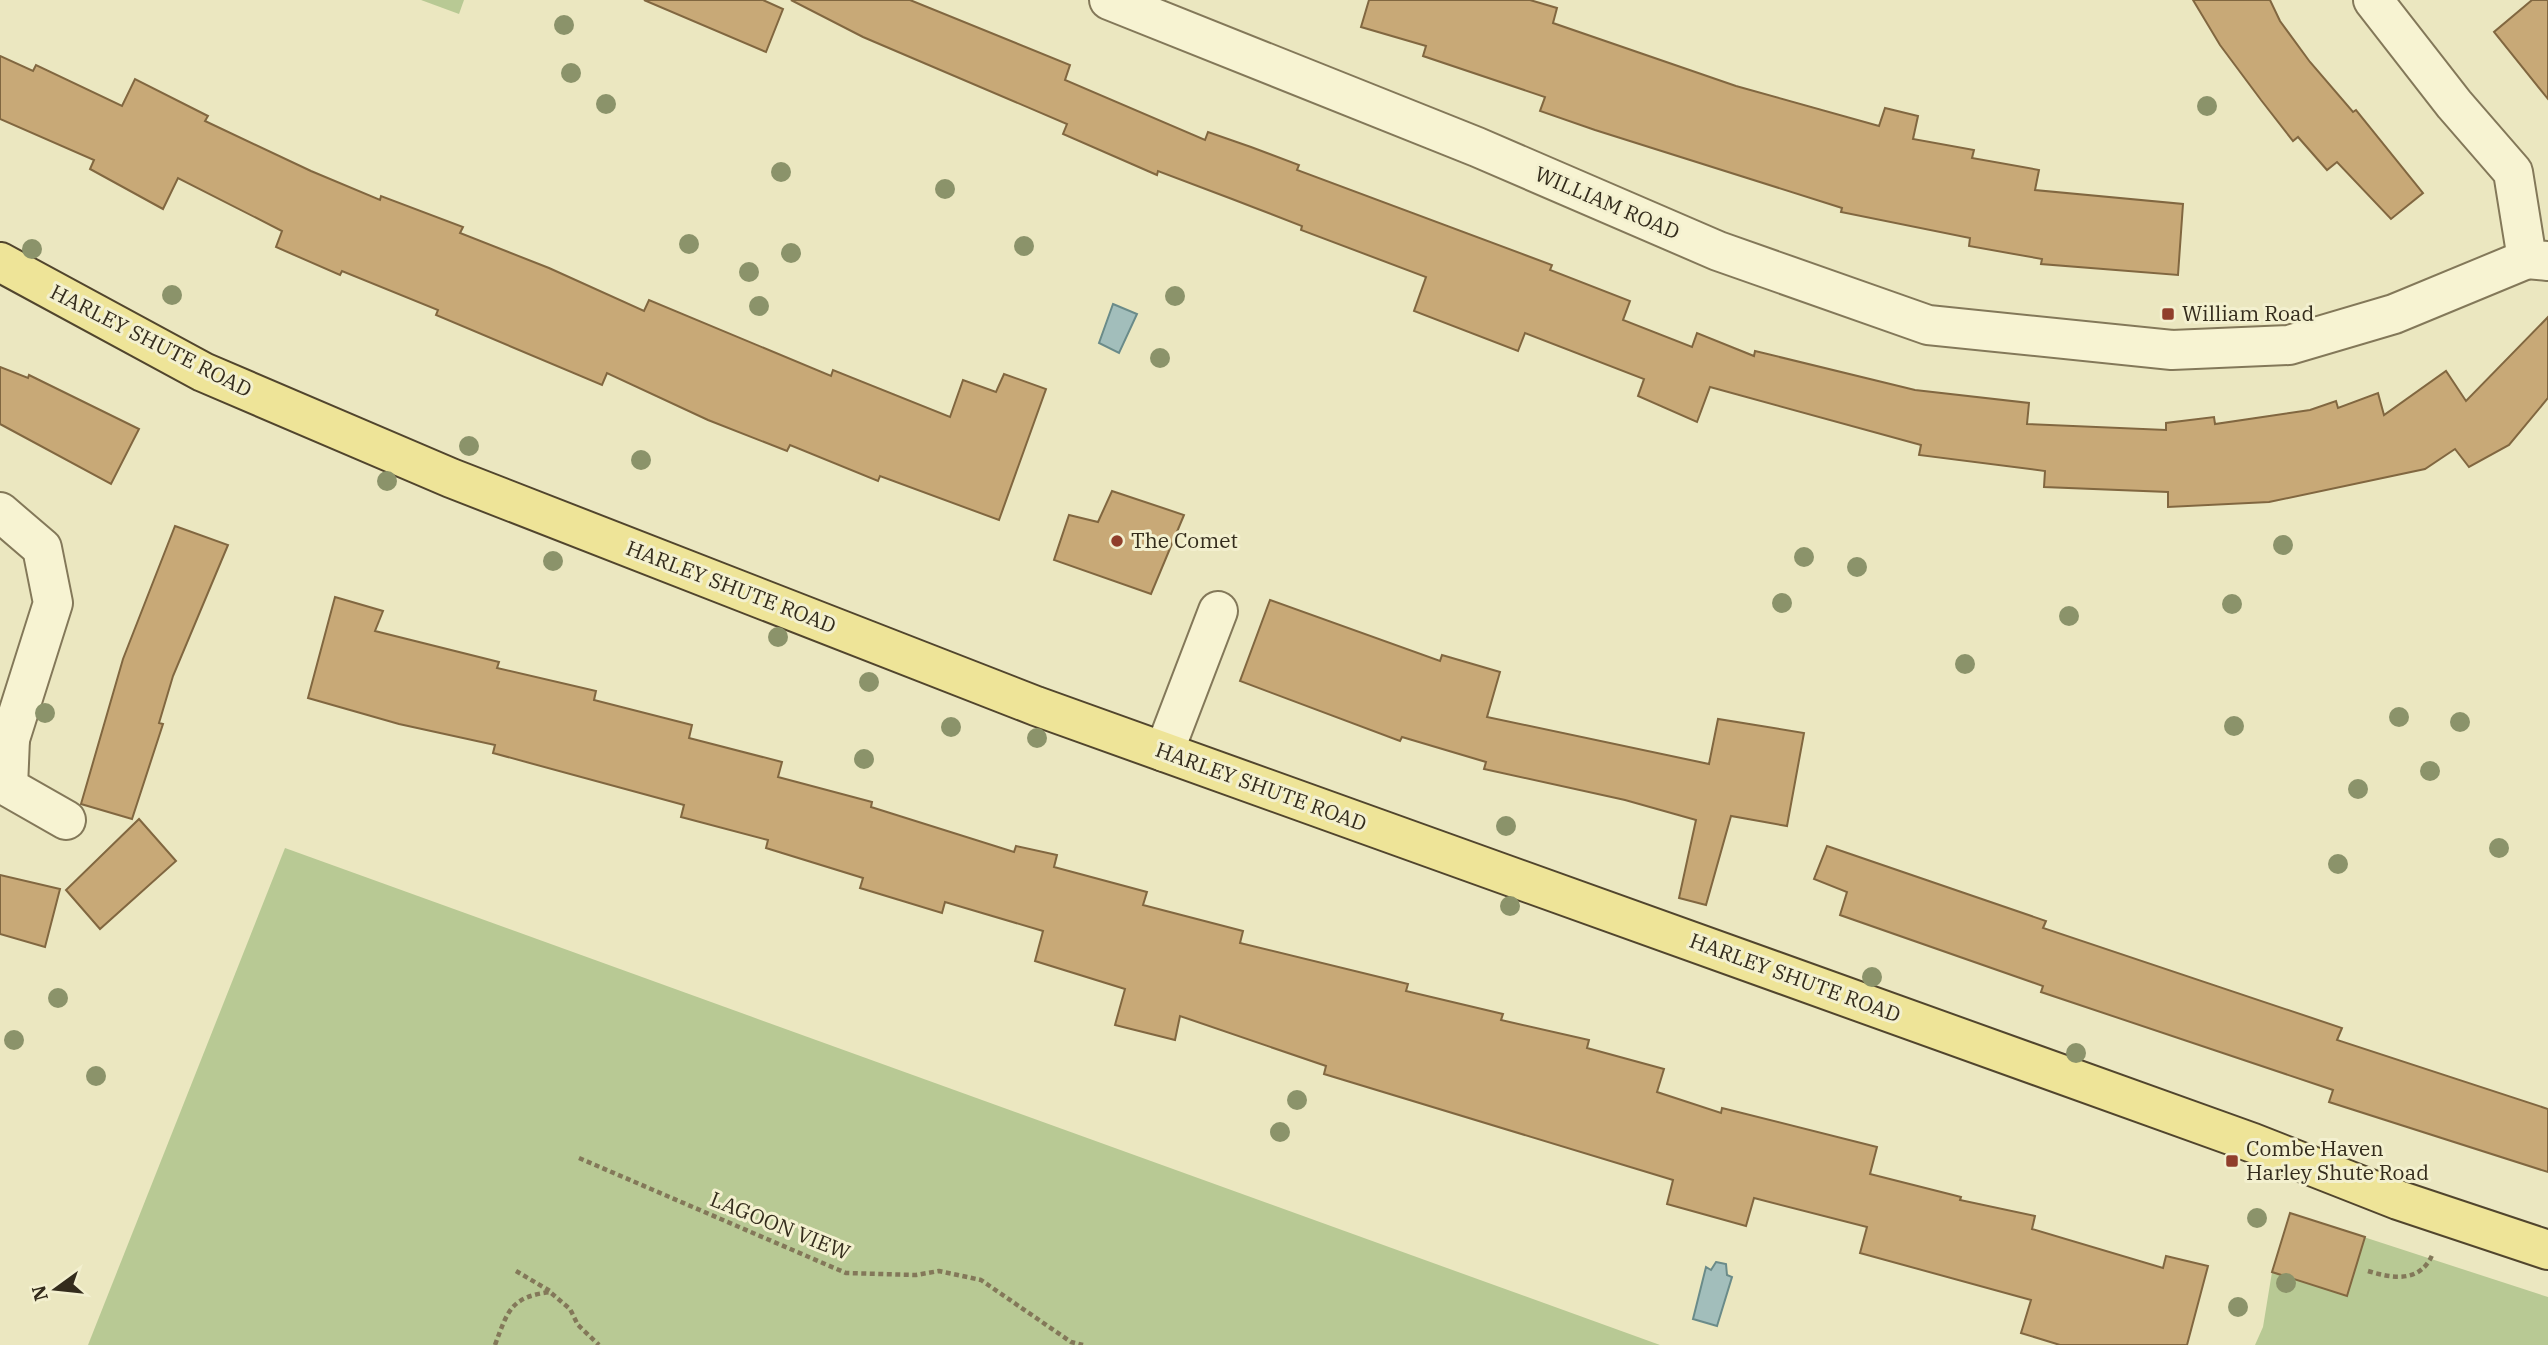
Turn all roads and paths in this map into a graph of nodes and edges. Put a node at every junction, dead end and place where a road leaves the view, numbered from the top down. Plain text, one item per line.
1 (1109, 0) edge
2 (2372, 0) edge
3 (2537, 260) edge
4 (0, 262) edge
5 (0, 512) edge
6 (1218, 611) dead end
7 (5, 737) edge
8 (1164, 752) junction
9 (66, 820) dead end
10 (579, 1158) dead end
11 (2449, 1217) junction
12 (2548, 1250) edge
13 (2368, 1270) dead end
14 (516, 1271) dead end
15 (551, 1292) junction
16 (495, 1345) edge
17 (599, 1345) edge
18 (1083, 1345) edge

1 - 3 street, WILLIAM ROAD
2 - 3 street
4 - 8 main road, HARLEY SHUTE ROAD
5 - 7 street
6 - 8 street
7 - 9 street
8 - 11 main road, HARLEY SHUTE ROAD
10 - 18 path, LAGOON VIEW
11 - 12 main road, HARLEY SHUTE ROAD
11 - 13 path
14 - 15 path
15 - 16 path
15 - 17 path

